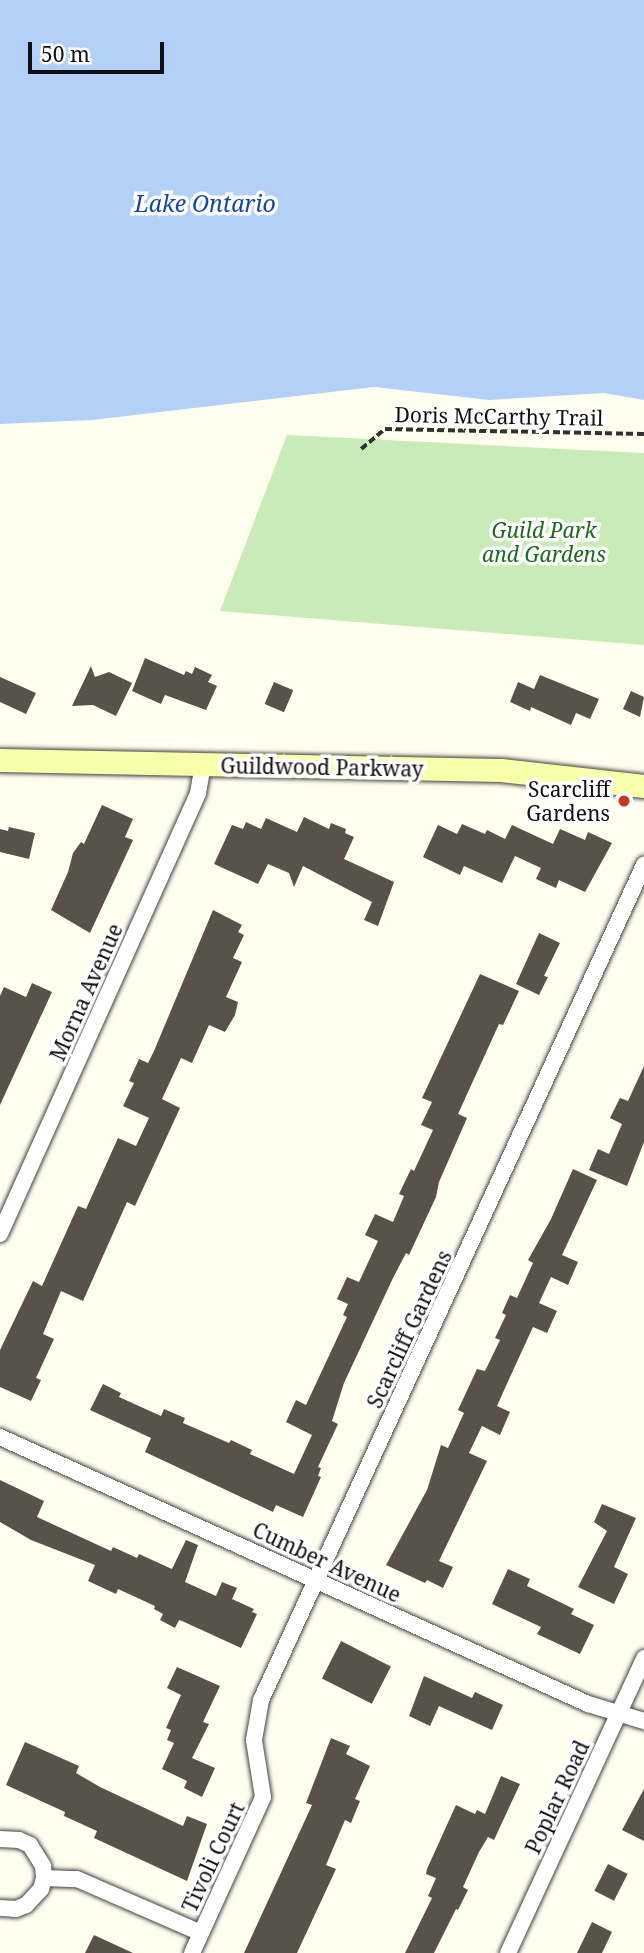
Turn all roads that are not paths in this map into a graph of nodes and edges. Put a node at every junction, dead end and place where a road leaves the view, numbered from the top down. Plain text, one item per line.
1 (0, 760) edge
2 (203, 766) junction
3 (644, 786) edge
4 (644, 865) edge
5 (0, 1234) edge
6 (0, 1437) edge
7 (316, 1580) junction
8 (644, 1658) edge
9 (618, 1715) junction
10 (642, 1720) edge
11 (0, 1839) edge
12 (44, 1878) junction
13 (0, 1908) edge
14 (201, 1933) junction
15 (192, 1953) edge
16 (508, 1953) edge

1 - 2 street, Guildwood Parkway
2 - 3 street, Guildwood Parkway
2 - 5 street, Morna Avenue
4 - 7 street, Scarcliff Gardens
6 - 7 street, Cumber Avenue
7 - 9 street, Cumber Avenue
7 - 14 street, Tivoli Court
8 - 9 street, Poplar Road
9 - 10 street, Cumber Avenue
9 - 16 street, Poplar Road
11 - 12 street
12 - 13 street
12 - 14 street
14 - 15 street, Tivoli Court

